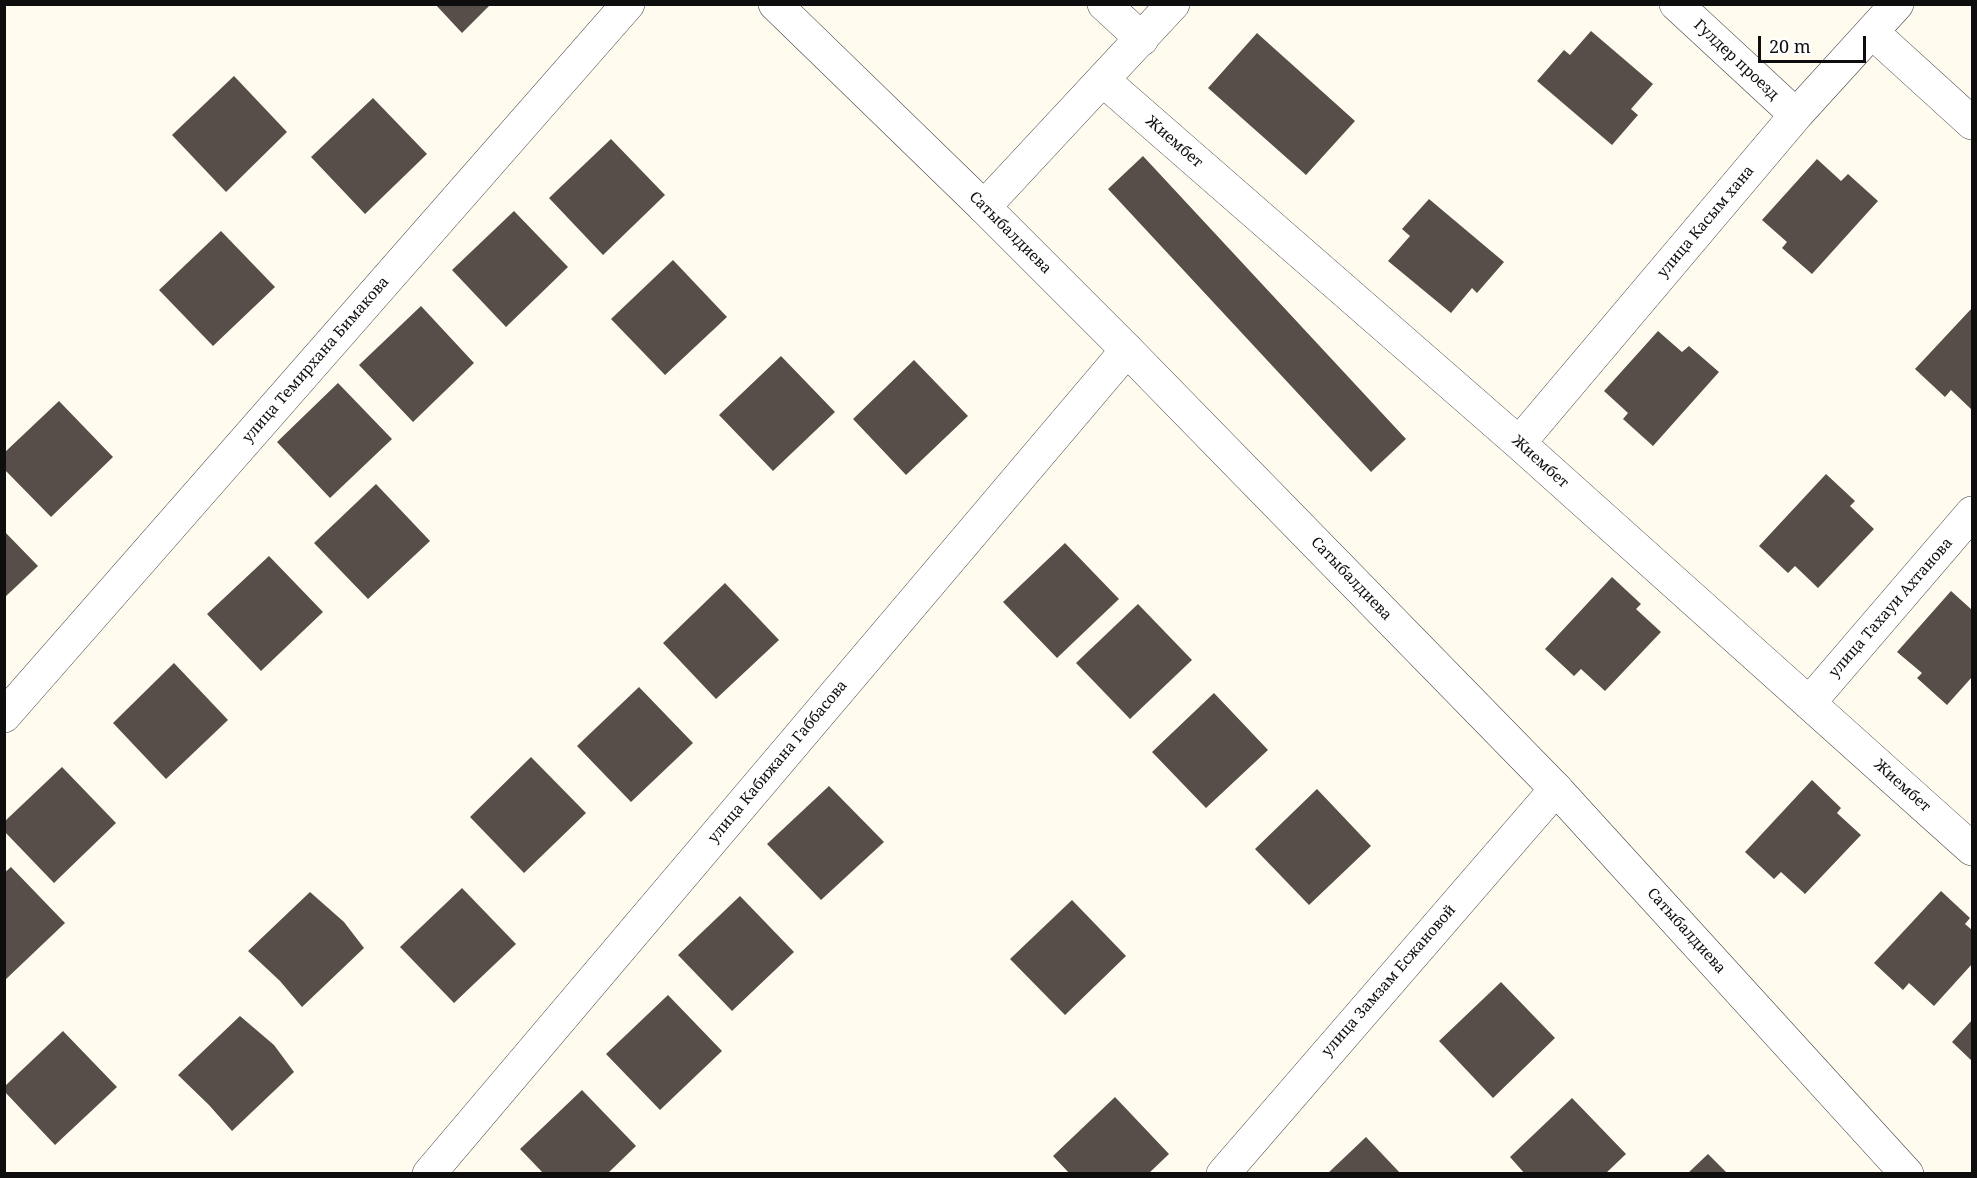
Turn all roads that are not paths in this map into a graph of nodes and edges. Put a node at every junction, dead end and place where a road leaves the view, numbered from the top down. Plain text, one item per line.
1 (628, 4) edge
2 (775, 4) edge
3 (1104, 4) edge
4 (1173, 4) edge
5 (1676, 4) edge
6 (1897, 4) edge
7 (1872, 32) junction
8 (1142, 39) junction
9 (1103, 80) junction
10 (1796, 115) junction
11 (1972, 123) edge
12 (984, 207) junction
13 (1128, 350) junction
14 (1519, 443) junction
15 (1972, 513) edge
16 (1809, 703) junction
17 (4, 716) edge
18 (1556, 789) junction
19 (1972, 849) edge
20 (429, 1173) edge
21 (1223, 1173) edge
22 (1907, 1173) edge

1 - 17 street, улица Темирхана Бимакова
2 - 12 street, Сатыбалдиева
3 - 8 street
4 - 8 street
5 - 10 street, Гулдер проезд
6 - 7 street, улица Касым хана
7 - 10 street, улица Касым хана
7 - 11 street
8 - 9 street
9 - 12 street
9 - 14 street, Жиембет
10 - 14 street, улица Касым хана
12 - 13 street, Сатыбалдиева
13 - 18 street, Сатыбалдиева
13 - 20 street, улица Кабижана Габбасова
14 - 16 street, Жиембет
15 - 16 street, улица Тахауи Ахтанова
16 - 19 street, Жиембет
18 - 21 street, улица Замзам Есжановой
18 - 22 street, Сатыбалдиева

